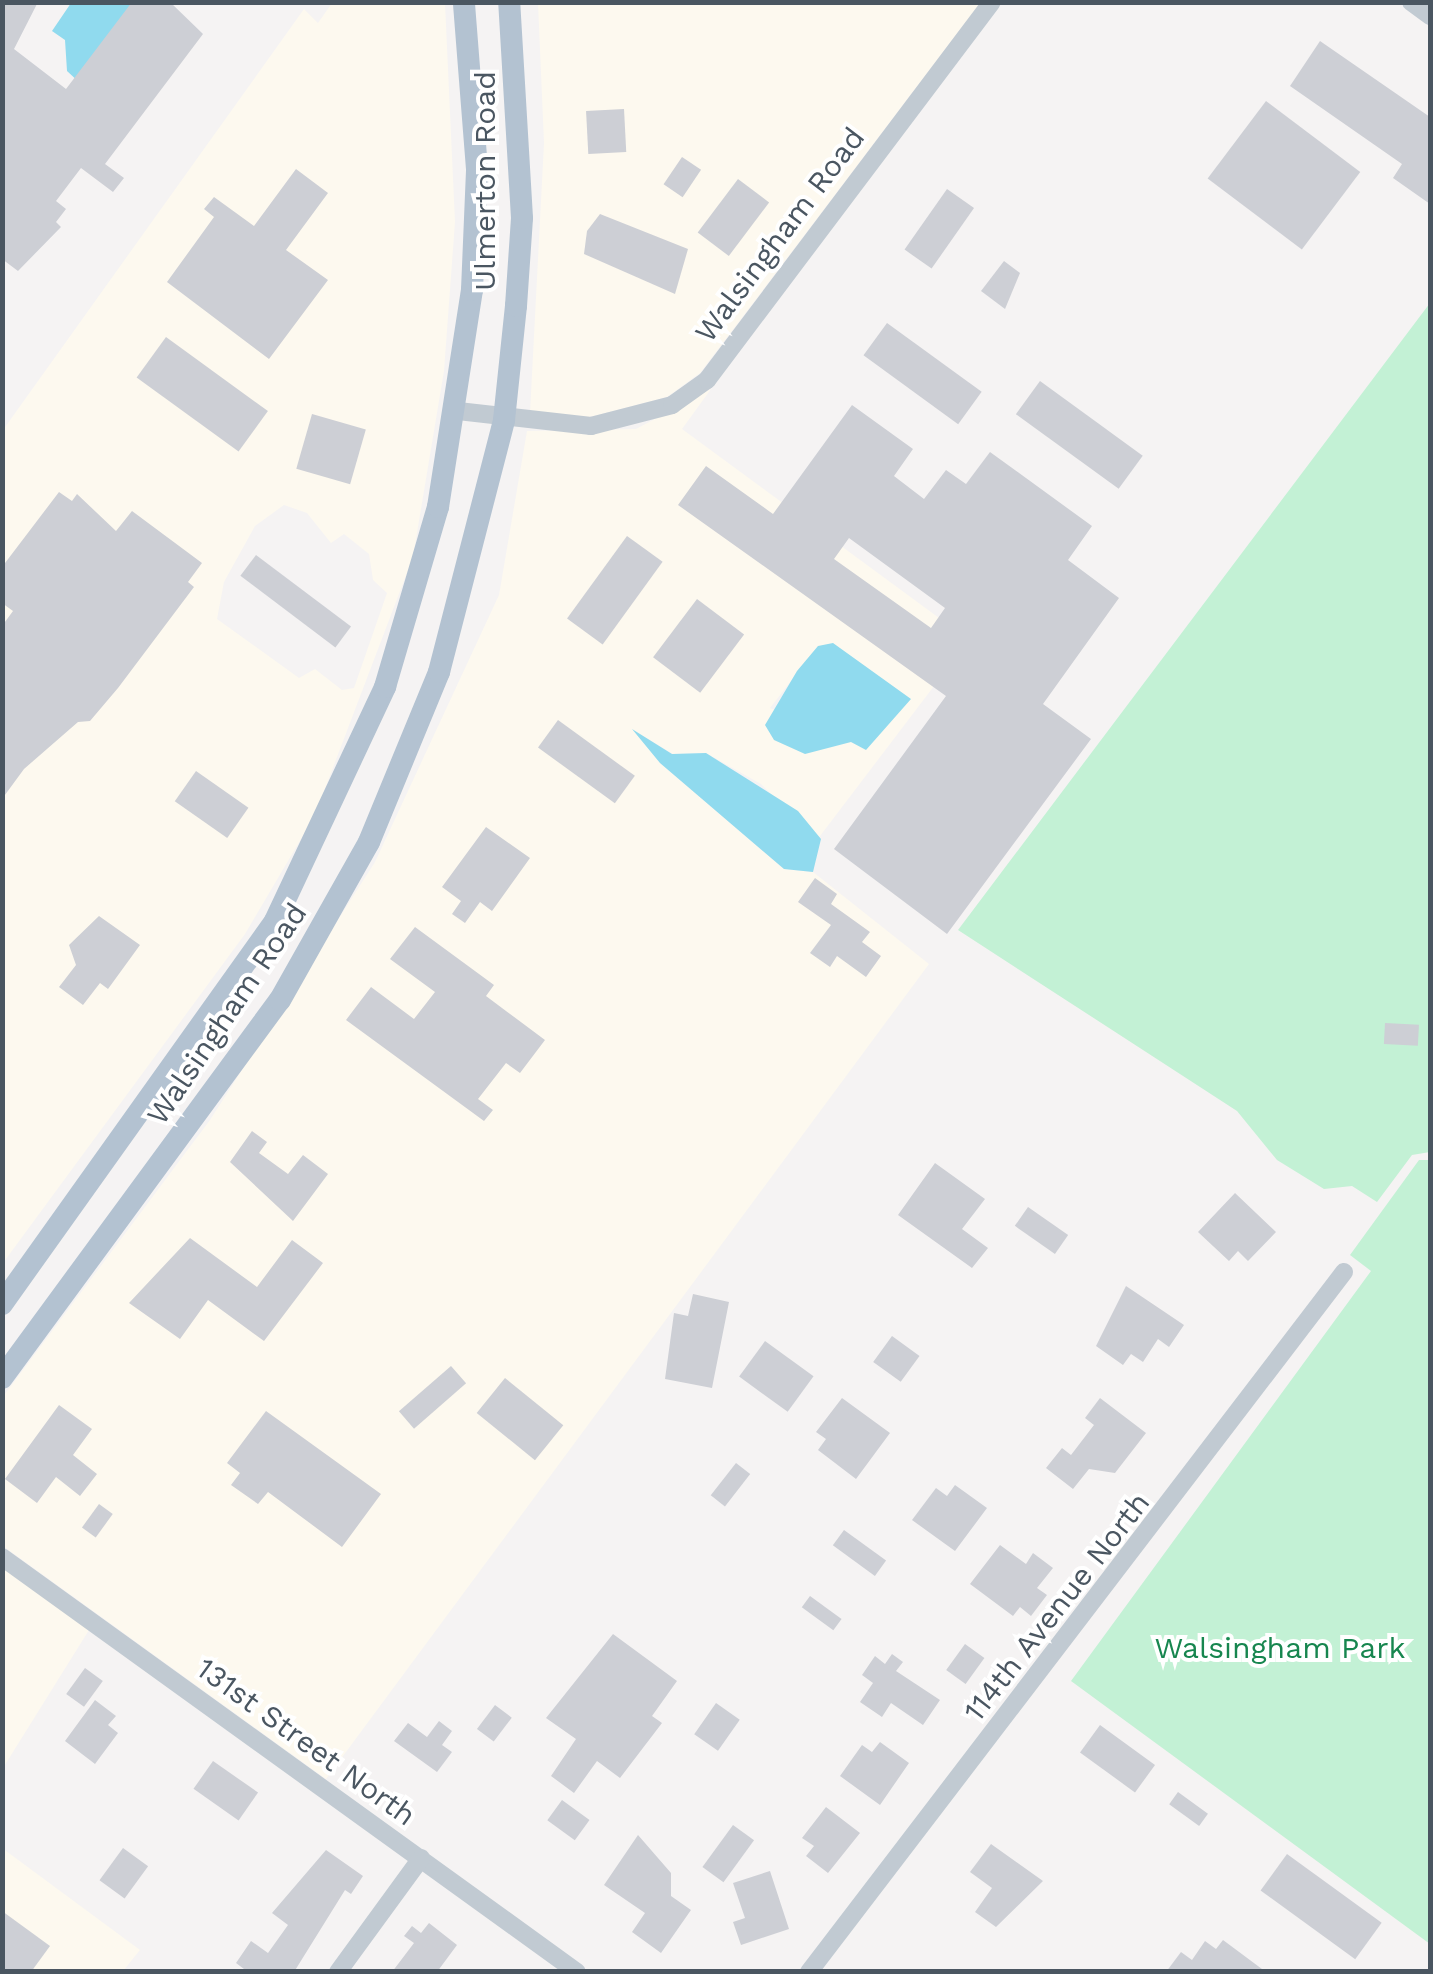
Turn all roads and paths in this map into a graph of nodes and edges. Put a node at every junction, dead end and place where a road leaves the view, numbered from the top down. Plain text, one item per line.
1 (464, 2) edge
2 (509, 2) edge
3 (992, 2) edge
4 (1411, 2) edge
5 (1430, 16) edge
6 (458, 411) junction
7 (504, 420) junction
8 (1344, 1272) dead end
9 (2, 1304) edge
10 (2, 1378) edge
11 (2, 1557) edge
12 (421, 1858) junction
13 (338, 1972) edge
14 (577, 1972) edge
15 (809, 1972) edge

1 - 6 main road, Ulmerton Road
2 - 7 main road, Ulmerton Road
3 - 7 street, Walsingham Road
4 - 5 street
6 - 7 street, Walsingham Road
6 - 9 main road, Walsingham Road
7 - 10 main road, Walsingham Road
8 - 15 street, 114th Avenue North
11 - 12 street, 131st Street North
12 - 13 street
12 - 14 street, 131st Street North

